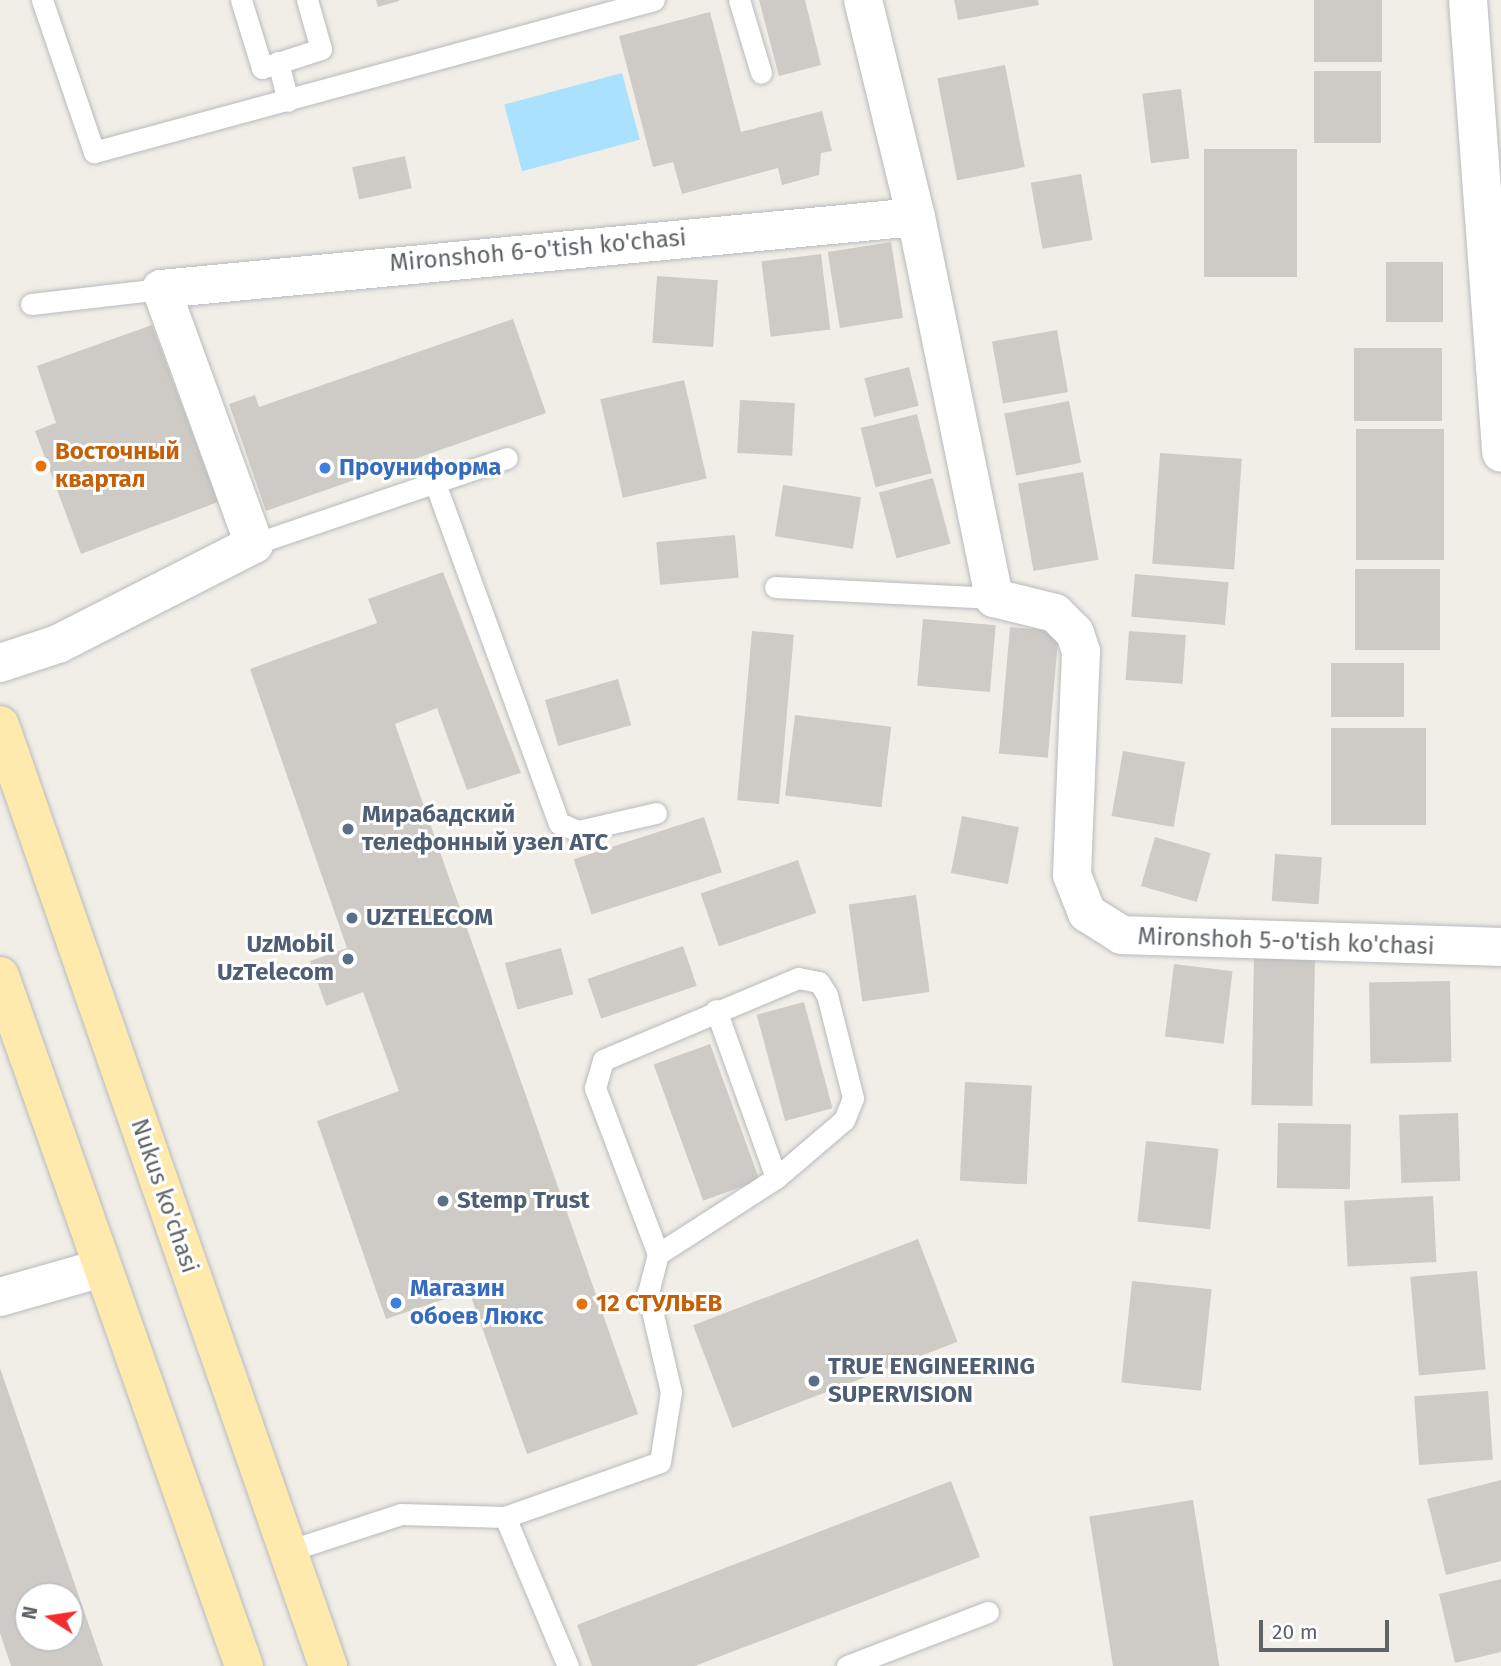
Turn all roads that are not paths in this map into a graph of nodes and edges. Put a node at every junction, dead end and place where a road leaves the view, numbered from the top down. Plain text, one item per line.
1 (42, 0) edge
2 (241, 0) edge
3 (307, 0) edge
4 (654, 0) edge
5 (740, 0) edge
6 (863, 0) edge
7 (1468, 0) edge
8 (579, 9) edge
9 (278, 62) junction
10 (761, 73) dead end
11 (288, 101) junction
12 (916, 216) junction
13 (161, 289) junction
14 (30, 304) dead end
15 (1501, 453) edge
16 (507, 458) dead end
17 (435, 483) junction
18 (254, 544) junction
19 (775, 587) dead end
20 (994, 598) junction
21 (0, 663) edge
22 (0, 725) edge
23 (656, 813) dead end
24 (1501, 947) edge
25 (0, 976) edge
26 (716, 1010) junction
27 (776, 1178) junction
28 (658, 1254) junction
29 (102, 1268) junction
30 (0, 1297) edge
31 (505, 1517) junction
32 (288, 1551) junction
33 (988, 1612) dead end
34 (244, 1666) edge
35 (328, 1666) edge
36 (568, 1666) edge
37 (847, 1666) edge

1 - 11 lane
2 - 9 lane
3 - 9 lane
4 - 8 lane
5 - 10 lane
6 - 12 street
7 - 15 street
8 - 11 lane
9 - 11 lane
12 - 13 street, Mironshoh 6-o'tish ko'chasi
12 - 20 street
13 - 14 lane, Mironshoh 6-o'tish ko'chasi
13 - 18 street
16 - 17 lane
17 - 18 lane
17 - 23 lane
18 - 21 street
19 - 20 lane, Mironshoh 5-o'tish ko'chasi
20 - 24 street, Mironshoh 5-o'tish ko'chasi
22 - 32 main road, Nukus ko'chasi
25 - 29 main road
26 - 27 lane
26 - 27 lane
26 - 28 lane
27 - 28 lane
28 - 31 lane
29 - 30 street
29 - 34 main road
31 - 32 lane
31 - 36 lane
32 - 35 main road, Nukus ko'chasi
33 - 37 lane

